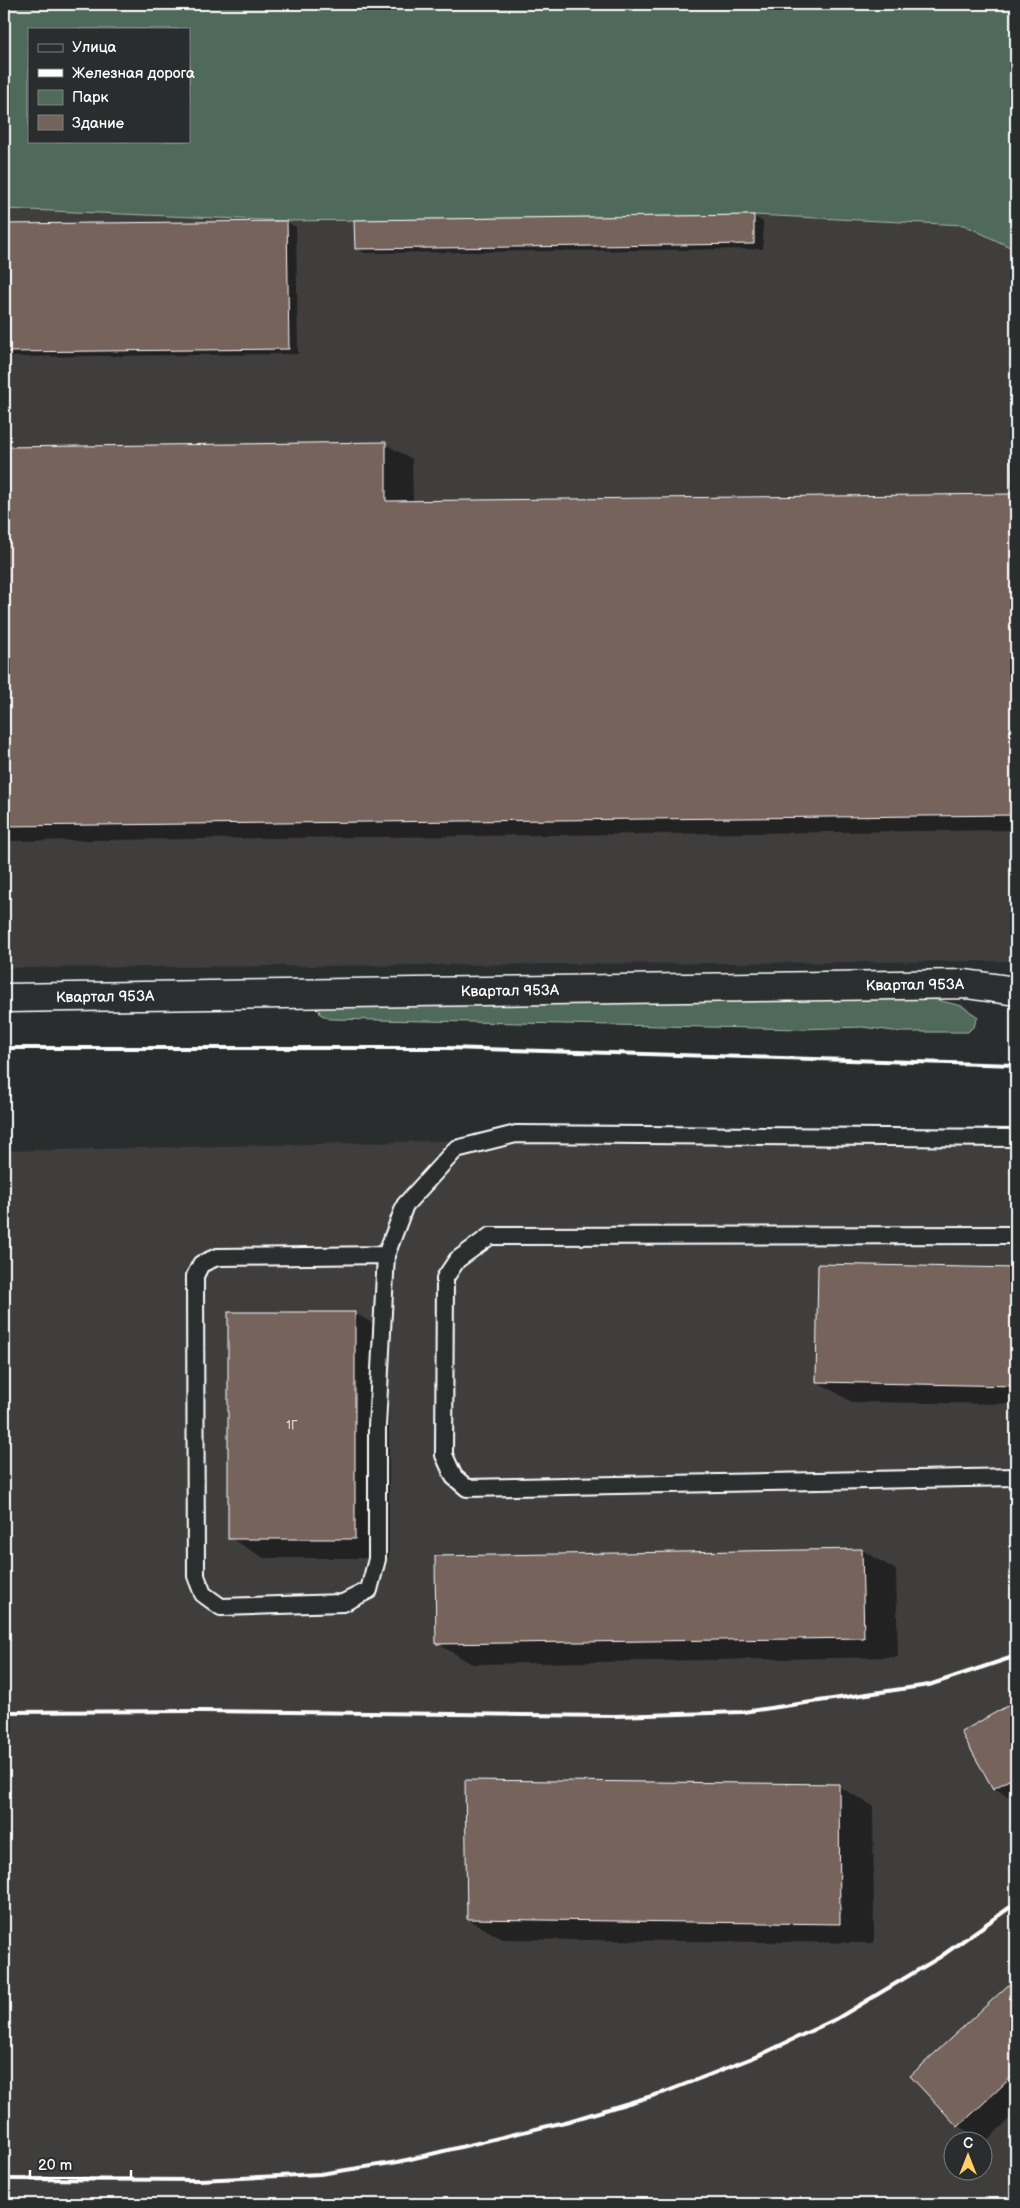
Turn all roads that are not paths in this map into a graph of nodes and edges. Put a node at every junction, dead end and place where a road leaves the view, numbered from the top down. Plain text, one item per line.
1 (1016, 991) edge
2 (4, 998) edge
3 (1016, 1138) edge
4 (1016, 1235) edge
5 (386, 1255) junction
6 (1016, 1477) edge

1 - 2 street, Квартал 953А
3 - 5 lane
4 - 6 lane
5 - 5 lane

